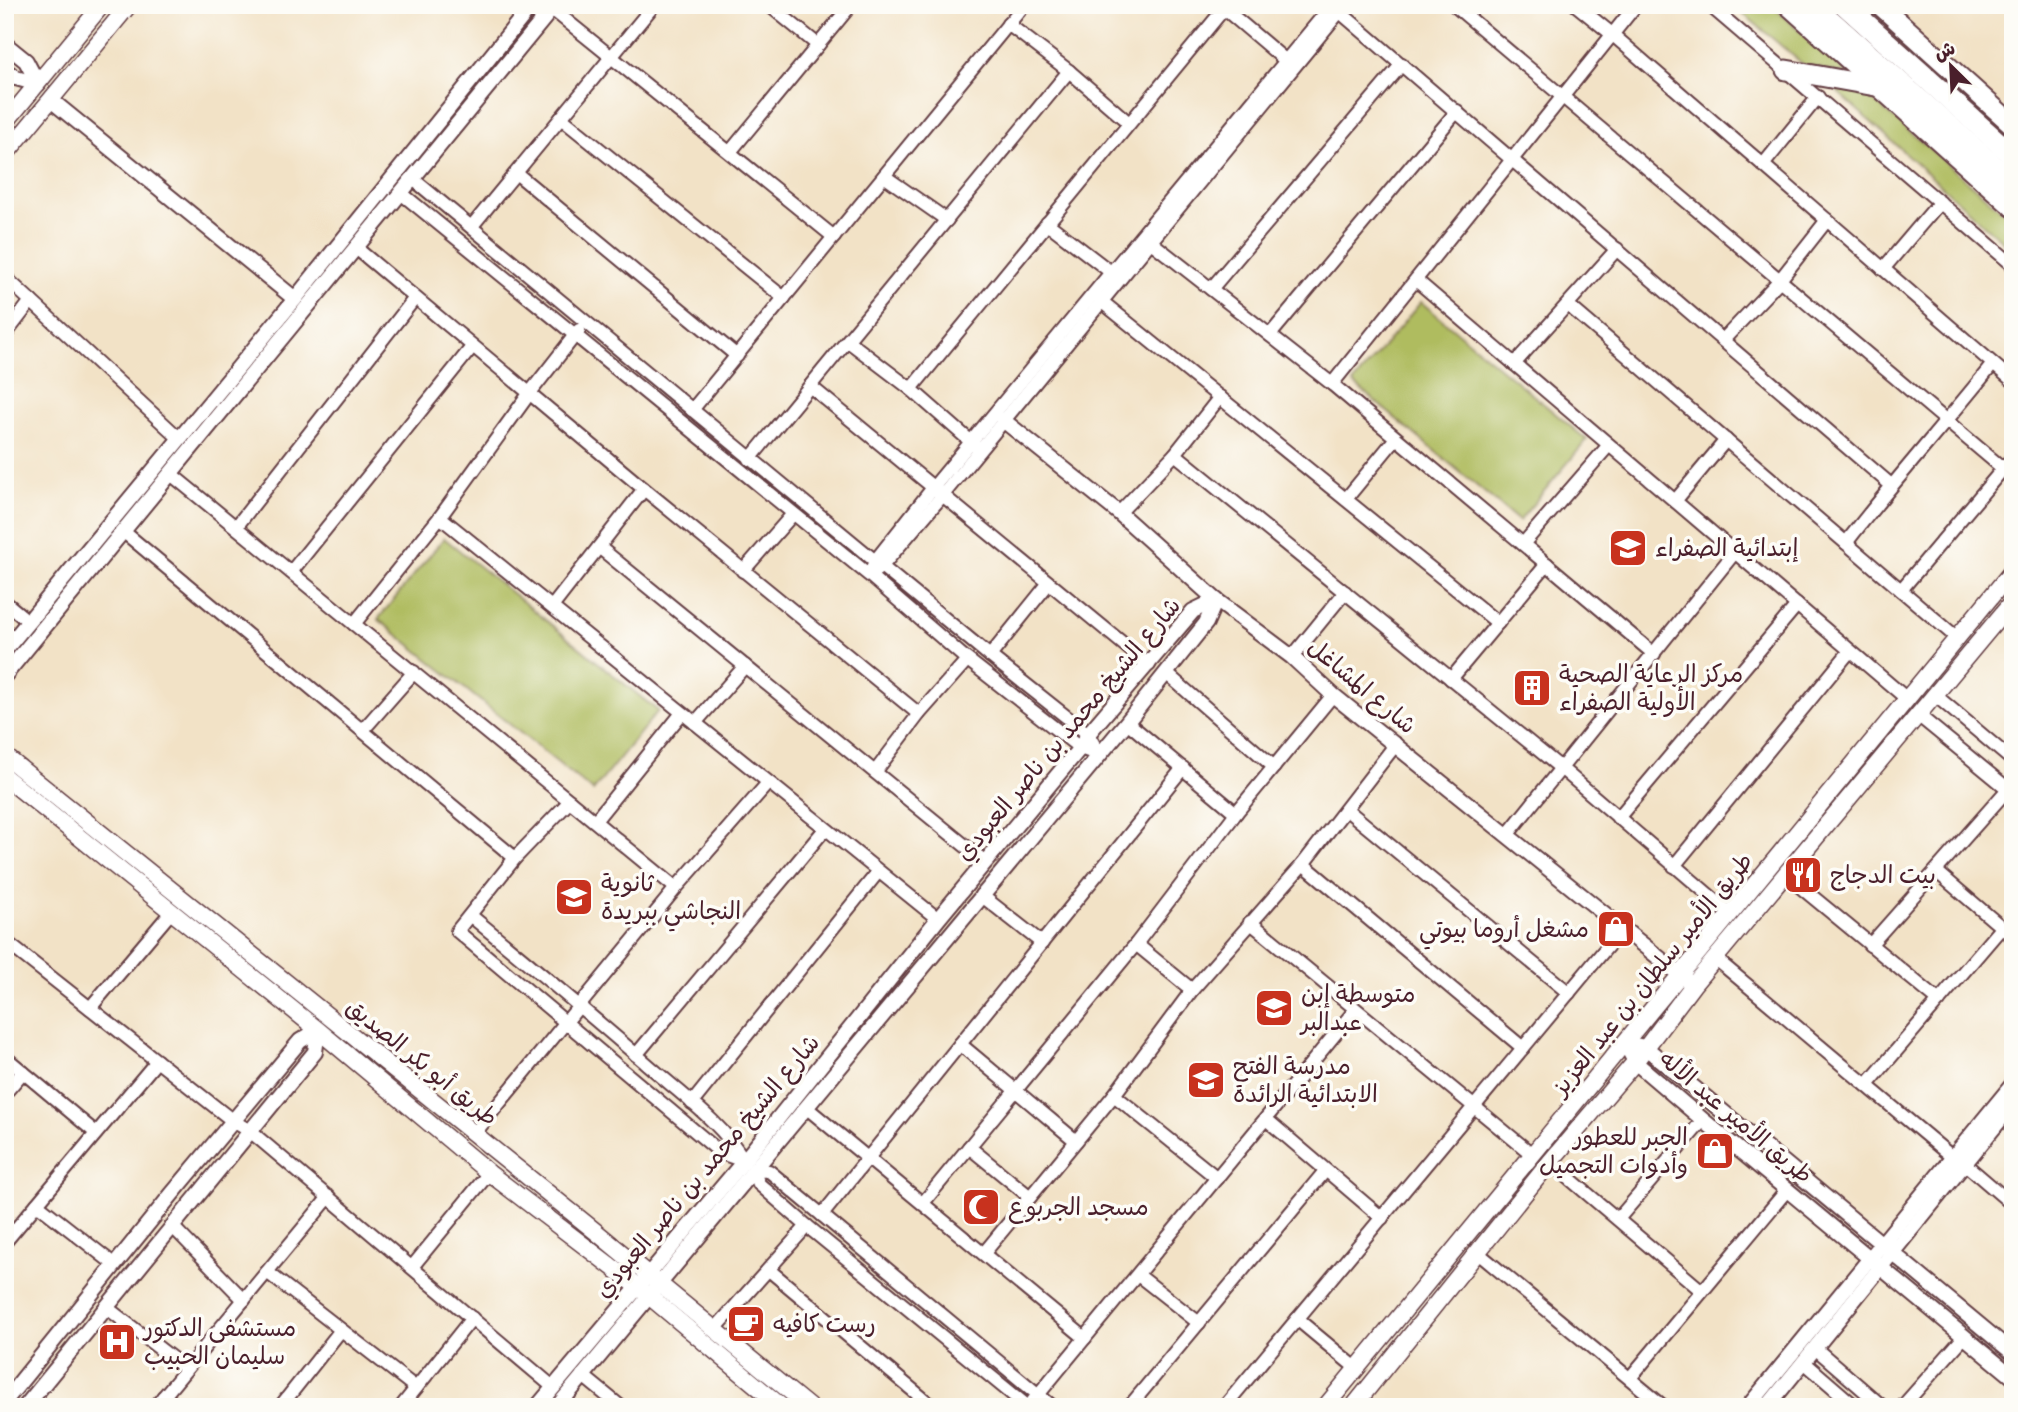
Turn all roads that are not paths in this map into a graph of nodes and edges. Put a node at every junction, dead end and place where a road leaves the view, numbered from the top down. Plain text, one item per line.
1 (102, 5) edge
2 (129, 5) edge
3 (532, 5) edge
4 (654, 5) edge
5 (769, 5) edge
6 (851, 5) edge
7 (1024, 5) edge
8 (1454, 5) edge
9 (1576, 5) edge
10 (1636, 5) edge
11 (1709, 5) edge
12 (1788, 5) edge
13 (1812, 5) edge
14 (1845, 5) edge
15 (1880, 5) edge
16 (1224, 6) edge
17 (554, 7) edge
18 (1339, 7) edge
19 (1008, 24) junction
20 (1613, 35) junction
21 (5, 44) edge
22 (818, 45) junction
23 (612, 57) junction
24 (1290, 64) junction
25 (1402, 64) junction
26 (1786, 69) junction
27 (5, 70) edge
28 (1069, 71) junction
29 (38, 84) junction
30 (1881, 88) junction
31 (1818, 97) junction
32 (1562, 98) junction
33 (51, 100) junction
34 (1457, 111) junction
35 (561, 118) junction
36 (5, 123) edge
37 (1129, 123) junction
38 (2013, 125) edge
39 (730, 152) junction
40 (5, 155) edge
41 (2013, 156) edge
42 (1513, 159) junction
43 (1763, 165) junction
44 (516, 173) junction
45 (392, 176) junction
46 (884, 176) junction
47 (413, 179) junction
48 (2013, 183) edge
49 (401, 194) junction
50 (1940, 202) junction
51 (2013, 207) edge
52 (947, 220) junction
53 (1827, 220) junction
54 (1047, 223) junction
55 (472, 226) junction
56 (834, 237) junction
57 (1150, 242) junction
58 (356, 248) junction
59 (1617, 250) junction
60 (2013, 265) edge
61 (1883, 269) junction
62 (1116, 276) junction
63 (5, 277) edge
64 (1416, 280) junction
65 (1779, 281) junction
66 (1211, 289) junction
67 (415, 298) junction
68 (784, 298) junction
69 (295, 299) junction
70 (31, 302) junction
71 (1101, 302) junction
72 (1568, 304) junction
73 (585, 320) junction
74 (5, 335) edge
75 (576, 335) junction
76 (1269, 335) junction
77 (1723, 340) junction
78 (848, 341) junction
79 (472, 347) junction
80 (737, 356) junction
81 (1514, 364) junction
82 (1993, 364) junction
83 (2013, 381) edge
84 (1332, 384) junction
85 (810, 386) junction
86 (911, 389) junction
87 (529, 394) junction
88 (1220, 397) junction
89 (692, 410) junction
90 (1003, 420) junction
91 (1947, 422) junction
92 (179, 438) junction
93 (1396, 438) junction
94 (1726, 440) junction
95 (1609, 445) junction
96 (976, 446) junction
97 (1175, 454) junction
98 (2013, 457) edge
99 (750, 459) junction
100 (2008, 473) edge
101 (171, 474) junction
102 (1891, 485) junction
103 (644, 489) junction
104 (937, 492) junction
105 (1346, 499) junction
106 (1675, 501) junction
107 (1119, 513) junction
108 (793, 514) junction
109 (440, 517) junction
110 (236, 527) junction
111 (124, 532) junction
112 (1846, 543) junction
113 (1523, 544) junction
114 (599, 547) junction
115 (1735, 552) junction
116 (879, 564) junction
117 (1546, 564) junction
118 (2013, 570) edge
119 (744, 571) junction
120 (291, 572) junction
121 (869, 575) junction
122 (1048, 584) junction
123 (1901, 590) junction
124 (1345, 592) junction
125 (1216, 600) junction
126 (2013, 601) edge
127 (5, 602) edge
128 (1797, 605) junction
129 (552, 607) junction
130 (29, 622) junction
131 (1498, 623) junction
132 (354, 624) junction
133 (1957, 638) junction
134 (5, 650) edge
135 (1850, 651) junction
136 (1654, 654) junction
137 (990, 656) junction
138 (1292, 657) junction
139 (968, 660) junction
140 (1149, 665) junction
141 (745, 666) junction
142 (414, 673) junction
143 (1166, 673) junction
144 (5, 675) edge
145 (1451, 679) junction
146 (1333, 695) junction
147 (1935, 695) junction
148 (1907, 699) junction
149 (682, 713) junction
150 (919, 714) junction
151 (1918, 715) junction
152 (1127, 722) junction
153 (695, 723) junction
154 (363, 730) junction
155 (1088, 734) junction
156 (1396, 744) junction
157 (1080, 748) junction
158 (1099, 754) junction
159 (5, 756) edge
160 (2013, 761) edge
161 (1275, 767) junction
162 (1183, 768) junction
163 (1562, 769) junction
164 (875, 772) junction
165 (6, 779) edge
166 (768, 783) junction
167 (2010, 791) edge
168 (570, 801) junction
169 (1347, 810) junction
170 (1236, 813) junction
171 (1618, 818) junction
172 (596, 821) junction
173 (825, 829) junction
174 (1508, 834) junction
175 (515, 858) junction
176 (985, 862) junction
177 (1303, 864) junction
178 (1674, 866) junction
179 (1936, 871) junction
180 (878, 872) junction
181 (1786, 875) junction
182 (676, 888) junction
183 (981, 895) junction
184 (172, 911) junction
185 (1731, 914) junction
186 (471, 916) junction
187 (938, 919) junction
188 (1250, 922) junction
189 (2001, 928) junction
190 (1622, 929) junction
191 (2013, 937) edge
192 (6, 942) edge
193 (1042, 943) junction
194 (1136, 944) junction
195 (1870, 945) junction
196 (1716, 959) junction
197 (1687, 979) junction
198 (1192, 990) junction
199 (1569, 993) junction
200 (1939, 1001) junction
201 (580, 1005) junction
202 (90, 1008) junction
203 (1355, 1010) junction
204 (565, 1024) junction
205 (318, 1030) junction
206 (1625, 1043) junction
207 (960, 1044) junction
208 (1645, 1047) junction
209 (1524, 1048) junction
210 (636, 1055) junction
211 (5, 1057) edge
212 (157, 1061) junction
213 (1635, 1062) junction
214 (23, 1072) junction
215 (2013, 1084) edge
216 (1867, 1085) junction
217 (1016, 1089) junction
218 (5, 1093) edge
219 (1114, 1095) junction
220 (692, 1103) junction
221 (2013, 1104) edge
222 (1475, 1106) junction
223 (807, 1108) junction
224 (1266, 1119) junction
225 (1703, 1120) junction
226 (233, 1121) junction
227 (250, 1131) junction
228 (96, 1133) junction
229 (474, 1134) junction
230 (1076, 1141) junction
231 (969, 1147) junction
232 (1533, 1155) junction
233 (868, 1157) junction
234 (1958, 1160) junction
235 (1550, 1161) junction
236 (748, 1166) junction
237 (1325, 1171) junction
238 (489, 1173) junction
239 (1217, 1178) junction
240 (1787, 1190) junction
241 (1030, 1197) junction
242 (329, 1198) junction
243 (923, 1203) junction
244 (37, 1204) junction
245 (2013, 1205) edge
246 (822, 1215) junction
247 (1382, 1218) junction
248 (1618, 1219) junction
249 (172, 1226) junction
250 (807, 1226) junction
251 (5, 1242) edge
252 (1880, 1243) junction
253 (984, 1253) junction
254 (1478, 1253) junction
255 (1892, 1254) junction
256 (1875, 1264) junction
257 (115, 1265) junction
258 (412, 1267) junction
259 (769, 1270) junction
260 (267, 1272) junction
261 (1138, 1275) junction
262 (648, 1286) junction
263 (1702, 1291) junction
264 (244, 1300) junction
265 (106, 1307) junction
266 (472, 1318) junction
267 (1297, 1319) junction
268 (1199, 1323) junction
269 (341, 1329) junction
270 (715, 1329) junction
271 (1964, 1337) junction
272 (1085, 1338) junction
273 (1815, 1348) junction
274 (2013, 1353) edge
275 (1804, 1362) junction
276 (1356, 1368) junction
277 (186, 1369) junction
278 (582, 1375) junction
279 (2013, 1377) edge
280 (1630, 1378) junction
281 (553, 1387) junction
282 (416, 1388) junction
283 (1039, 1395) junction
284 (5, 1401) edge
285 (159, 1402) edge
286 (25, 1407) edge
287 (180, 1407) edge
288 (280, 1407) edge
289 (401, 1407) edge
290 (537, 1407) edge
291 (557, 1407) edge
292 (621, 1407) edge
293 (782, 1407) edge
294 (809, 1407) edge
295 (933, 1407) edge
296 (1028, 1407) edge
297 (1053, 1407) edge
298 (1129, 1407) edge
299 (1224, 1407) edge
300 (1325, 1407) edge
301 (1353, 1407) edge
302 (1664, 1407) edge
303 (1748, 1407) edge
304 (1767, 1407) edge
305 (1856, 1407) edge
306 (1883, 1407) edge
307 (1902, 1407) edge

1 - 29 main road
2 - 33 main road
3 - 45 street
4 - 23 street
5 - 22 street
6 - 22 street
7 - 19 street
8 - 32 street
9 - 20 street
10 - 20 street
11 - 26 street
12 - 30 main road
13 - 48 highway
14 - 41 highway
15 - 38 main road
16 - 24 street
16 - 37 street
17 - 23 street
17 - 47 street
18 - 24 street
18 - 25 street
19 - 28 street
19 - 46 street
20 - 32 street
20 - 43 street
21 - 29 street
22 - 39 street
23 - 35 street
23 - 39 street
24 - 57 street
24 - 62 street
25 - 34 street
25 - 66 street
26 - 30 main road
26 - 31 street
27 - 29 street
28 - 37 street
28 - 52 street
29 - 36 main road
30 - 51 main road
31 - 43 street
31 - 50 street
32 - 42 street
32 - 65 street
33 - 40 main road
33 - 69 street
34 - 42 street
34 - 76 street
35 - 44 street
35 - 68 street
37 - 54 street
39 - 56 street
42 - 59 street
42 - 64 street
43 - 53 street
44 - 55 street
44 - 80 street
45 - 47 street
45 - 49 street
45 - 69 street
46 - 52 street
46 - 56 street
47 - 49 street
47 - 55 street
49 - 58 street
49 - 75 street
50 - 60 street
50 - 61 street
52 - 78 street
53 - 61 street
53 - 65 street
54 - 62 street
54 - 86 street
55 - 73 street
56 - 68 street
57 - 62 street
57 - 66 street
58 - 67 street
58 - 101 street
59 - 72 street
59 - 77 street
61 - 82 street
62 - 71 street
62 - 96 street
63 - 70 street
64 - 81 street
64 - 84 street
65 - 77 street
65 - 91 street
66 - 76 street
67 - 79 street
67 - 110 street
68 - 80 street
69 - 92 street
70 - 74 street
70 - 92 street
71 - 88 street
71 - 90 street
72 - 81 street
72 - 94 street
73 - 75 street
73 - 89 street
75 - 87 street
75 - 108 street
76 - 84 street
77 - 102 street
78 - 85 street
78 - 86 street
79 - 87 street
79 - 120 street
80 - 89 street
81 - 95 street
82 - 83 street
82 - 91 street
84 - 93 street
85 - 99 street
85 - 104 street
86 - 96 street
87 - 103 street
87 - 109 street
88 - 97 street
88 - 105 street
89 - 99 street
90 - 96 street
90 - 107 street, شارع المشاغل
91 - 100 street
91 - 102 street
92 - 130 street
93 - 105 street
93 - 113 street
94 - 106 street
94 - 112 street
95 - 106 street
95 - 113 street
96 - 104 street
97 - 107 street
97 - 124 street
98 - 100 street
99 - 116 street
100 - 123 street
101 - 110 street
101 - 111 street
102 - 112 street
103 - 114 street
103 - 119 street
104 - 116 street
104 - 122 street
105 - 131 street
106 - 115 street
107 - 125 street, شارع المشاغل
108 - 119 street
108 - 121 street
109 - 129 street
109 - 132 street
110 - 120 street
111 - 144 street
111 - 154 street
112 - 123 street
113 - 117 street
114 - 129 street
114 - 141 street
115 - 128 street
115 - 136 street
116 - 121 street
116 - 137 street
117 - 131 street
117 - 136 street
118 - 133 main road, طريق الأمير سلطان بن عبد العزيز
119 - 150 street
120 - 132 street
121 - 139 street
122 - 137 street
122 - 140 street
123 - 133 street
124 - 138 street
124 - 145 street
125 - 138 street, شارع المشاغل
125 - 140 street, شارع الشيخ محمد بن ناصر العبودي
125 - 143 street, شارع الشيخ محمد بن ناصر العبودي
126 - 147 main road, طريق الأمير سلطان بن عبد العزيز
127 - 130 street
128 - 135 street
128 - 171 street
129 - 149 street
130 - 134 street
131 - 145 street
132 - 142 street
133 - 148 main road, طريق الأمير سلطان بن عبد العزيز
135 - 148 street
135 - 178 street
136 - 163 street
137 - 155 street
138 - 146 street, شارع المشاغل
139 - 150 street
139 - 157 street
140 - 155 street, شارع الشيخ محمد بن ناصر العبودي
141 - 153 street
141 - 164 street
142 - 154 street
142 - 168 street
143 - 152 street, شارع الشيخ محمد بن ناصر العبودي
143 - 161 street
145 - 163 street
146 - 156 street, شارع المشاغل
146 - 161 street
147 - 151 main road, طريق الأمير سلطان بن عبد العزيز
147 - 160 street
148 - 185 main road, طريق الأمير سلطان بن عبد العزيز
149 - 153 street
149 - 172 street
150 - 164 street
151 - 167 street
151 - 181 main road, طريق الأمير سلطان بن عبد العزيز
152 - 158 street, شارع الشيخ محمد بن ناصر العبودي
152 - 162 street
153 - 166 street
154 - 175 street
155 - 157 street, شارع الشيخ محمد بن ناصر العبودي
155 - 158 street
156 - 169 street
156 - 174 street, شارع المشاغل
157 - 158 street
157 - 176 street, شارع الشيخ محمد بن ناصر العبودي
158 - 183 street, شارع الشيخ محمد بن ناصر العبودي
159 - 229 main road, طريق أبو بكر الصديق
161 - 170 street
162 - 170 street
162 - 193 street
163 - 171 street
163 - 174 street
164 - 176 street
165 - 184 main road, طريق أبو بكر الصديق
166 - 173 street
166 - 182 street
167 - 179 street
168 - 172 street
168 - 175 street
169 - 177 street
169 - 199 street
170 - 194 street
171 - 178 street
172 - 182 street
173 - 180 street
173 - 210 street
174 - 190 street, شارع المشاغل
175 - 186 street
176 - 187 street, شارع الشيخ محمد بن ناصر العبودي
177 - 188 street
177 - 209 street
178 - 185 street
179 - 189 street
179 - 195 street
180 - 187 street
180 - 220 street
181 - 195 street
181 - 196 main road, طريق الأمير سلطان بن عبد العزيز
182 - 201 street
183 - 193 street
183 - 223 street, شارع الشيخ محمد بن ناصر العبودي
184 - 202 street
184 - 205 main road, طريق أبو بكر الصديق
185 - 197 main road, طريق الأمير سلطان بن عبد العزيز
186 - 201 street
186 - 204 street
187 - 236 street, شارع الشيخ محمد بن ناصر العبودي
188 - 198 street
188 - 203 street
189 - 191 street
189 - 200 street
190 - 197 street, شارع المشاغل
190 - 199 street
192 - 202 street
193 - 207 street
194 - 198 street
194 - 217 street
195 - 200 street
196 - 197 main road, طريق الأمير سلطان بن عبد العزيز
196 - 216 street
197 - 206 main road, طريق الأمير سلطان بن عبد العزيز
197 - 208 main road, طريق الأمير سلطان بن عبد العزيز
198 - 219 street
199 - 209 street
200 - 216 street
201 - 204 street
201 - 210 street
202 - 212 street
203 - 222 street
203 - 224 street
204 - 229 street
204 - 236 street
205 - 226 street
205 - 227 street
205 - 238 main road, طريق أبو بكر الصديق
206 - 208 street, طريق الأمير عبد الأله
206 - 213 street, طريق الأمير عبد الأله
206 - 232 main road, طريق الأمير سلطان بن عبد العزيز
207 - 217 street
207 - 233 street
208 - 213 main road, طريق الأمير سلطان بن عبد العزيز
208 - 252 street, طريق الأمير عبد الأله
209 - 222 street
210 - 220 street
211 - 214 street
212 - 226 street
212 - 228 street
213 - 225 street, طريق الأمير عبد الأله
213 - 235 main road, طريق الأمير سلطان بن عبد العزيز
214 - 218 street
214 - 228 street
215 - 234 street
216 - 234 street
217 - 230 street
217 - 231 street
219 - 230 street
219 - 239 street
220 - 236 street
221 - 234 street
222 - 232 street
222 - 247 street
223 - 233 street
223 - 236 street, شارع الشيخ محمد بن ناصر العبودي
224 - 237 street
224 - 239 street
225 - 240 street, طريق الأمير عبد الأله
225 - 248 street
226 - 227 street
226 - 257 street
227 - 242 street
227 - 249 street
228 - 244 street
229 - 262 main road, طريق أبو بكر الصديق
230 - 241 street
231 - 241 street
231 - 243 street
232 - 276 main road, طريق الأمير سلطان بن عبد العزيز
233 - 243 street
233 - 246 street
234 - 245 street
234 - 252 street
234 - 255 street
235 - 248 street
235 - 254 main road, طريق الأمير سلطان بن عبد العزيز
236 - 246 street
236 - 250 street
236 - 262 street, شارع الشيخ محمد بن ناصر العبودي
237 - 247 street
237 - 268 street
238 - 258 street
238 - 262 main road, طريق أبو بكر الصديق
239 - 261 street
240 - 256 street, طريق الأمير عبد الأله
240 - 263 street
241 - 253 street
242 - 258 street
242 - 260 street
243 - 253 street
244 - 251 street
244 - 257 street
246 - 283 street
247 - 267 street
248 - 263 street
249 - 264 street
249 - 265 street
250 - 259 street
250 - 296 street
252 - 255 street, طريق الأمير عبد الأله
252 - 256 street
253 - 272 street
254 - 280 street
254 - 301 main road, طريق الأمير سلطان بن عبد العزيز
255 - 256 street
255 - 274 street, طريق الأمير عبد الأله
256 - 271 street, طريق الأمير عبد الأله
256 - 273 street
256 - 303 street
257 - 284 street
258 - 266 street
259 - 270 street
259 - 295 street
260 - 264 street
260 - 269 street
261 - 268 street
261 - 272 street
262 - 270 main road, طريق أبو بكر الصديق
262 - 278 street, شارع الشيخ محمد بن ناصر العبودي
262 - 281 street, شارع الشيخ محمد بن ناصر العبودي
262 - 293 main road, طريق أبو بكر الصديق
263 - 280 street
264 - 277 street
265 - 277 street
265 - 286 street
266 - 281 street
266 - 282 street
267 - 276 street
267 - 299 street
268 - 298 street
269 - 282 street
269 - 288 street
270 - 294 main road, طريق أبو بكر الصديق
271 - 279 street, طريق الأمير عبد الأله
271 - 307 street
272 - 283 street
273 - 275 street
273 - 306 street
275 - 304 street
275 - 305 street
276 - 300 main road, طريق الأمير سلطان بن عبد العزيز
277 - 285 street
278 - 291 street, شارع الشيخ محمد بن ناصر العبودي
278 - 292 street
280 - 302 street
281 - 290 street, شارع الشيخ محمد بن ناصر العبودي
282 - 289 street
283 - 296 street
283 - 297 street
285 - 287 street

